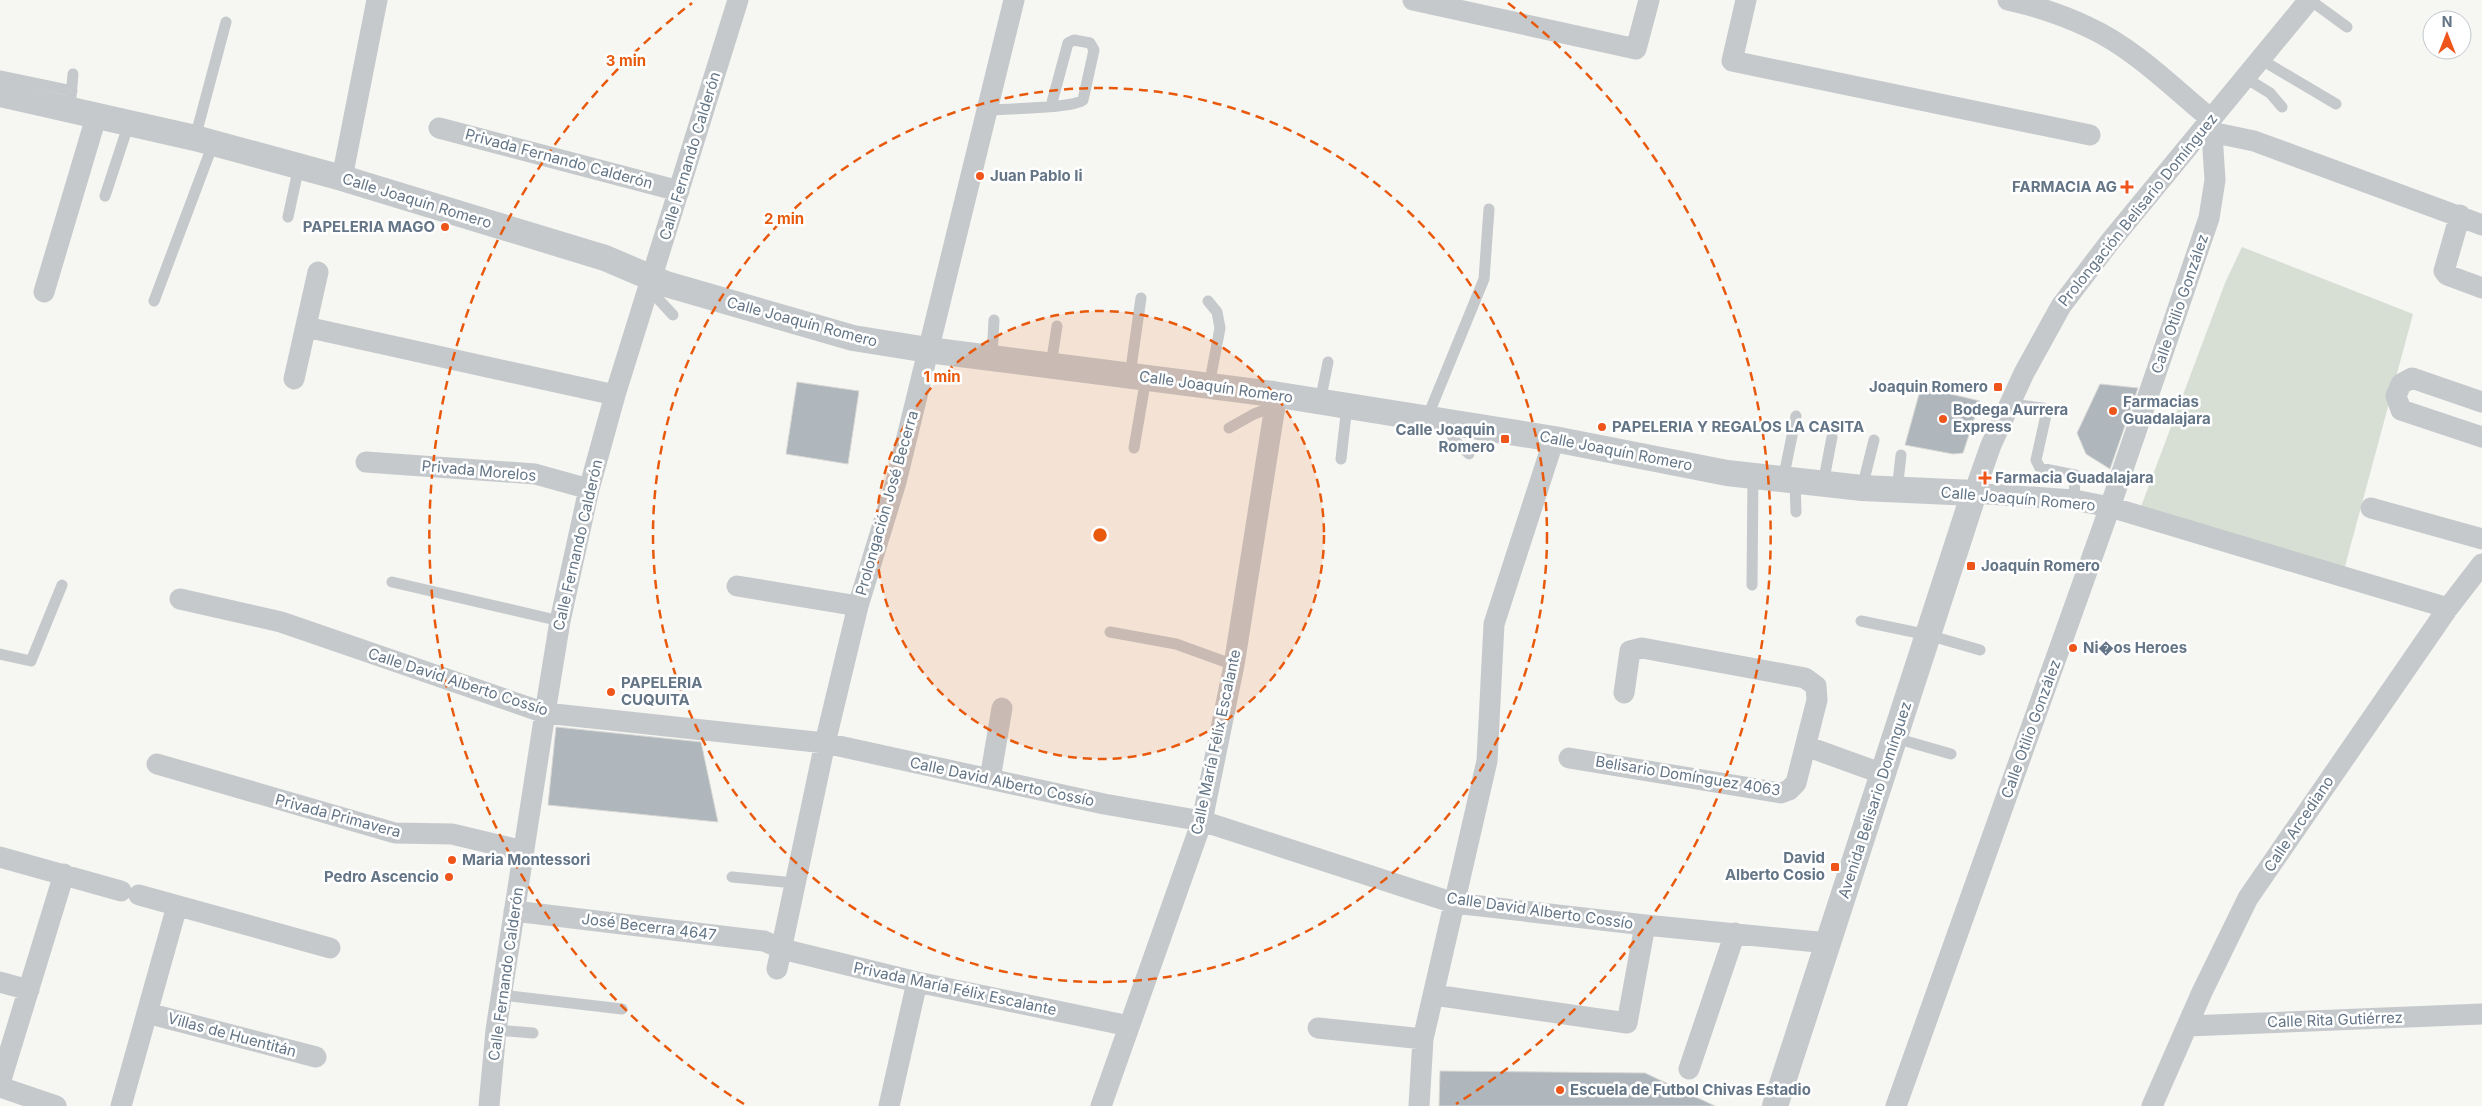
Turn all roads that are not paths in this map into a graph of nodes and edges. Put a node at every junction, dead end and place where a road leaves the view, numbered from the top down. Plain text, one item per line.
1 (377, 0) edge
2 (738, 0) edge
3 (1014, 0) edge
4 (1413, 0) edge
5 (1649, 0) edge
6 (1746, 0) edge
7 (2008, 0) edge
8 (2310, 0) edge
9 (226, 22) dead end
10 (2347, 27) dead end
11 (2260, 59) junction
12 (73, 74) dead end
13 (0, 76) edge
14 (2244, 77) junction
15 (0, 94) edge
16 (2181, 94) junction
17 (71, 100) junction
18 (2227, 100) junction
19 (2336, 104) dead end
20 (1052, 106) junction
21 (2282, 107) dead end
22 (986, 110) junction
23 (96, 114) junction
24 (129, 123) junction
25 (2211, 126) junction
26 (439, 128) dead end
27 (2090, 136) dead end
28 (204, 141) junction
29 (299, 166) junction
30 (342, 178) junction
31 (679, 192) junction
32 (105, 196) dead end
33 (1490, 209) dead end
34 (2460, 215) junction
35 (288, 217) dead end
36 (2482, 225) edge
37 (318, 272) dead end
38 (650, 284) junction
39 (2482, 288) edge
40 (44, 292) dead end
41 (1142, 298) dead end
42 (154, 301) dead end
43 (1208, 301) dead end
44 (674, 315) dead end
45 (994, 320) dead end
46 (1057, 326) dead end
47 (306, 327) junction
48 (928, 350) junction
49 (992, 357) junction
50 (1328, 362) dead end
51 (1051, 364) junction
52 (1138, 376) junction
53 (294, 379) dead end
54 (1209, 386) junction
55 (615, 395) junction
56 (1274, 400) junction
57 (1320, 402) junction
58 (2482, 402) edge
59 (2010, 404) junction
60 (1347, 406) junction
61 (1796, 416) dead end
62 (1439, 420) junction
63 (1228, 428) dead end
64 (1832, 437) dead end
65 (2482, 437) edge
66 (1554, 438) junction
67 (1874, 440) dead end
68 (1134, 448) dead end
69 (1469, 454) dead end
70 (1901, 455) dead end
71 (1341, 459) dead end
72 (366, 462) dead end
73 (1753, 476) junction
74 (1789, 480) junction
75 (1823, 484) junction
76 (1862, 488) junction
77 (589, 489) junction
78 (1897, 491) junction
79 (1974, 493) junction
80 (2074, 500) junction
81 (2110, 507) junction
82 (2371, 508) dead end
83 (1796, 512) dead end
84 (2482, 539) edge
85 (2482, 564) edge
86 (392, 582) dead end
87 (62, 585) dead end
88 (1752, 585) dead end
89 (737, 586) dead end
90 (180, 598) dead end
91 (858, 606) junction
92 (2448, 608) junction
93 (1861, 621) dead end
94 (560, 622) junction
95 (1110, 632) dead end
96 (1928, 635) junction
97 (1980, 650) dead end
98 (0, 654) edge
99 (1234, 665) junction
100 (1624, 693) dead end
101 (1002, 708) dead end
102 (545, 713) junction
103 (1895, 738) junction
104 (825, 743) junction
105 (1806, 746) junction
106 (1951, 754) dead end
107 (1569, 758) dead end
108 (157, 764) dead end
109 (1883, 774) junction
110 (990, 779) junction
111 (1202, 821) junction
112 (523, 851) junction
113 (0, 857) edge
114 (64, 874) junction
115 (732, 877) dead end
116 (796, 883) junction
117 (1454, 902) junction
118 (177, 906) junction
119 (514, 911) junction
120 (1645, 926) junction
121 (1735, 934) junction
122 (1828, 943) junction
123 (330, 948) dead end
124 (779, 959) junction
125 (0, 982) edge
126 (918, 982) junction
127 (29, 990) junction
128 (502, 995) junction
129 (1434, 995) junction
130 (622, 1009) dead end
131 (147, 1013) junction
132 (2482, 1014) edge
133 (1129, 1026) junction
134 (2188, 1026) junction
135 (1318, 1028) dead end
136 (496, 1030) junction
137 (533, 1034) dead end
138 (1423, 1039) junction
139 (316, 1057) dead end
140 (1689, 1069) dead end
141 (0, 1085) edge
142 (56, 1106) edge
143 (122, 1106) edge
144 (489, 1106) edge
145 (889, 1106) edge
146 (1101, 1106) edge
147 (1419, 1106) edge
148 (1775, 1106) edge
149 (1896, 1106) edge
150 (2152, 1106) edge

1 - 30 street
2 - 31 street, Calle Fernando Calderón
3 - 22 street, Prolongación José Becerra
4 - 5 street
6 - 27 street
7 - 16 street
8 - 10 lane
8 - 11 street, Prolongación Belisario Domínguez
9 - 28 lane
11 - 14 street, Prolongación Belisario Domínguez
11 - 19 lane
12 - 17 lane
13 - 17 lane
14 - 18 street, Prolongación Belisario Domínguez
14 - 21 lane
15 - 17 street, Calle Joaquín Romero
16 - 18 street
16 - 25 street
17 - 23 street, Calle Joaquín Romero
18 - 25 street, Prolongación Belisario Domínguez
20 - 20 lane
20 - 22 lane
22 - 48 street, Prolongación José Becerra
23 - 24 street, Calle Joaquín Romero
23 - 40 street
24 - 28 street, Calle Joaquín Romero
24 - 32 lane
25 - 34 street
25 - 59 street, Prolongación Belisario Domínguez
25 - 81 street, Calle Otilio González
26 - 31 street, Privada Fernando Calderón
28 - 29 street, Calle Joaquín Romero
28 - 42 lane
29 - 30 street, Calle Joaquín Romero
29 - 35 lane
30 - 38 street, Calle Joaquín Romero
31 - 38 street, Calle Fernando Calderón
33 - 62 lane
34 - 36 street
34 - 39 street
37 - 47 street
38 - 44 lane
38 - 48 street, Calle Joaquín Romero
38 - 55 street, Calle Fernando Calderón
41 - 52 lane
43 - 54 lane
45 - 49 lane
46 - 51 lane
47 - 53 street
47 - 55 street
48 - 49 street, Calle Joaquín Romero
48 - 91 street, Prolongación José Becerra
49 - 51 street, Calle Joaquín Romero
50 - 57 lane
51 - 52 street, Calle Joaquín Romero
52 - 54 street, Calle Joaquín Romero
52 - 68 lane
54 - 56 street, Calle Joaquín Romero
55 - 77 street, Calle Fernando Calderón
56 - 57 street, Calle Joaquín Romero
56 - 63 lane
56 - 99 street, Calle María Félix Escalante
57 - 60 street, Calle Joaquín Romero
58 - 65 street
59 - 79 street, Prolongación Belisario Domínguez
59 - 80 lane
60 - 62 street, Calle Joaquín Romero
60 - 71 lane
61 - 74 lane
62 - 66 street, Calle Joaquín Romero
62 - 69 lane
64 - 75 lane
66 - 73 street, Calle Joaquín Romero
66 - 117 street
67 - 76 lane
70 - 78 lane
72 - 77 street, Privada Morelos
73 - 74 street, Calle Joaquín Romero
73 - 88 lane
74 - 75 street, Calle Joaquín Romero
74 - 83 lane
75 - 76 street, Calle Joaquín Romero
76 - 78 street, Calle Joaquín Romero
77 - 94 street, Calle Fernando Calderón
78 - 79 street, Calle Joaquín Romero
79 - 80 street, Calle Joaquín Romero
79 - 96 street, Avenida Belisario Domínguez
80 - 81 street, Calle Joaquín Romero
81 - 92 street, Calle Joaquín Romero
81 - 149 street, Calle Otilio González
82 - 84 street
85 - 92 street, Calle Arcediano
86 - 94 lane
87 - 98 lane
89 - 91 street
90 - 102 street, Calle David Alberto Cossío
91 - 104 street, Prolongación José Becerra
92 - 134 street, Calle Arcediano
93 - 96 lane
94 - 102 street, Calle Fernando Calderón
95 - 99 lane
96 - 97 lane
96 - 103 street, Avenida Belisario Domínguez
99 - 111 street, Calle María Félix Escalante
100 - 105 street, Belisario Domínguez 4063
101 - 110 street
102 - 104 street, Calle David Alberto Cossío
102 - 112 street, Calle Fernando Calderón
103 - 106 lane
103 - 109 street, Avenida Belisario Domínguez
104 - 110 street, Calle David Alberto Cossío
104 - 116 street, Prolongación José Becerra
105 - 107 street, Belisario Domínguez 4063
105 - 109 street
108 - 112 street, Privada Primavera
109 - 122 street, Avenida Belisario Domínguez
110 - 111 street, Calle David Alberto Cossío
111 - 117 street, Calle David Alberto Cossío
111 - 133 street, Calle María Félix Escalante
112 - 119 street, Calle Fernando Calderón
113 - 114 street
114 - 118 street
114 - 127 street
115 - 116 lane
116 - 124 street, Prolongación José Becerra
117 - 120 street, Calle David Alberto Cossío
117 - 129 street
118 - 123 street
118 - 131 street, Villas de Huentitán
119 - 124 street, José Becerra 4647
119 - 128 street, Calle Fernando Calderón
120 - 121 street, Calle David Alberto Cossío
120 - 129 street
121 - 122 street, Calle David Alberto Cossío
121 - 140 street
122 - 148 street, Avenida Belisario Domínguez
124 - 126 street, Privada María Félix Escalante
125 - 127 street
126 - 133 street, Privada María Félix Escalante
126 - 145 street
127 - 141 street
128 - 130 lane
128 - 136 street, Calle Fernando Calderón
129 - 138 street
131 - 139 street, Villas de Huentitán
131 - 143 street, Villas de Huentitán
132 - 134 street, Calle Rita Gutiérrez
133 - 146 street, Calle María Félix Escalante
134 - 150 street, Calle Arcediano
135 - 138 street
136 - 137 lane
136 - 144 street, Calle Fernando Calderón
138 - 147 street
141 - 142 street

